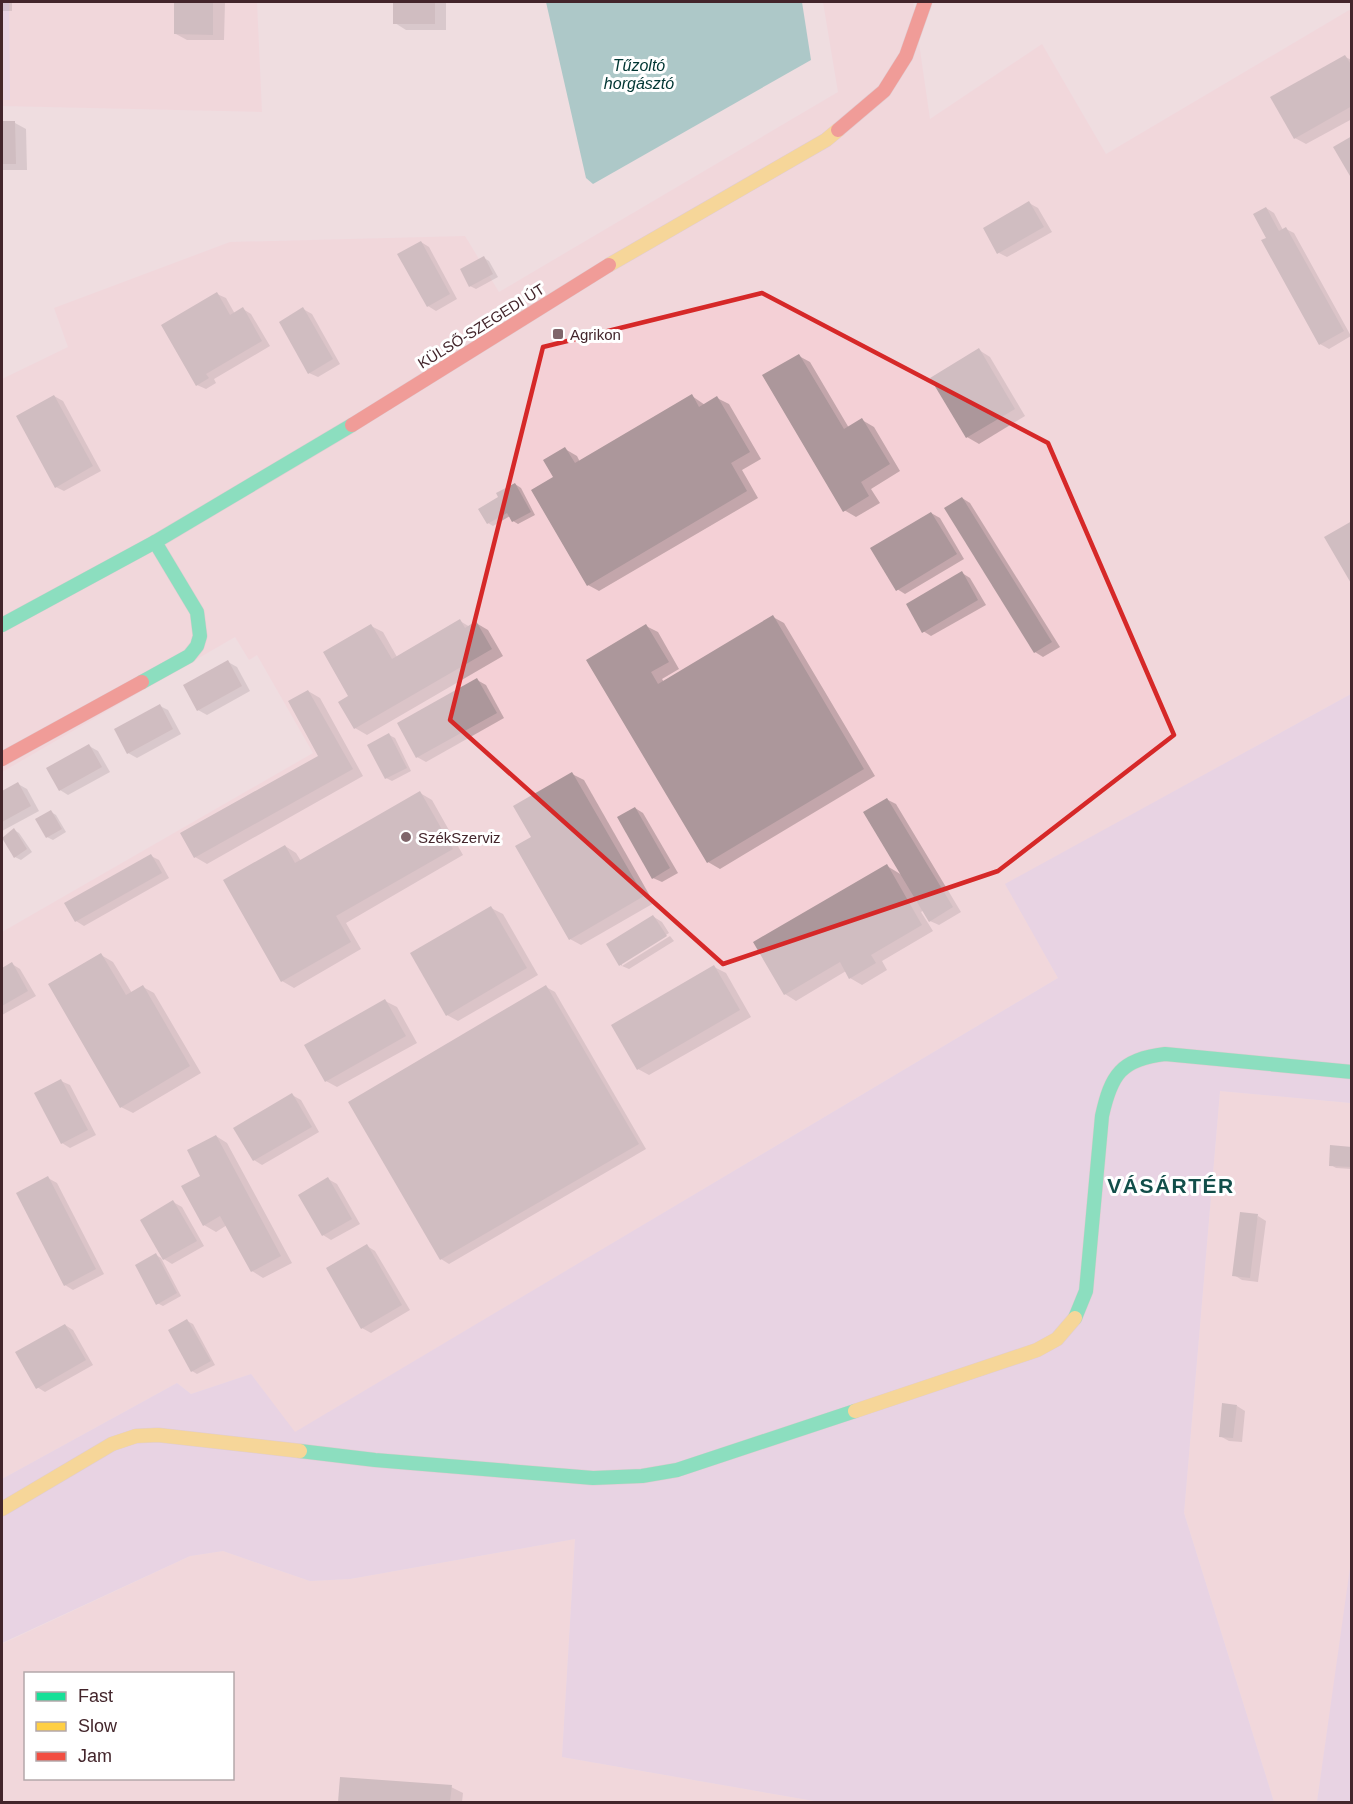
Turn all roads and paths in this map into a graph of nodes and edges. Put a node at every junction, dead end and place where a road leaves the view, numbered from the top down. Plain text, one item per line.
1 (926, 2) edge
2 (154, 542) junction
3 (2, 625) edge
4 (2, 759) edge
5 (1352, 1072) edge
6 (2, 1509) edge

1 - 2 street, KÜLSŐ-SZEGEDI ÚT
2 - 3 street, KÜLSŐ-SZEGEDI ÚT
2 - 4 street
5 - 6 street

